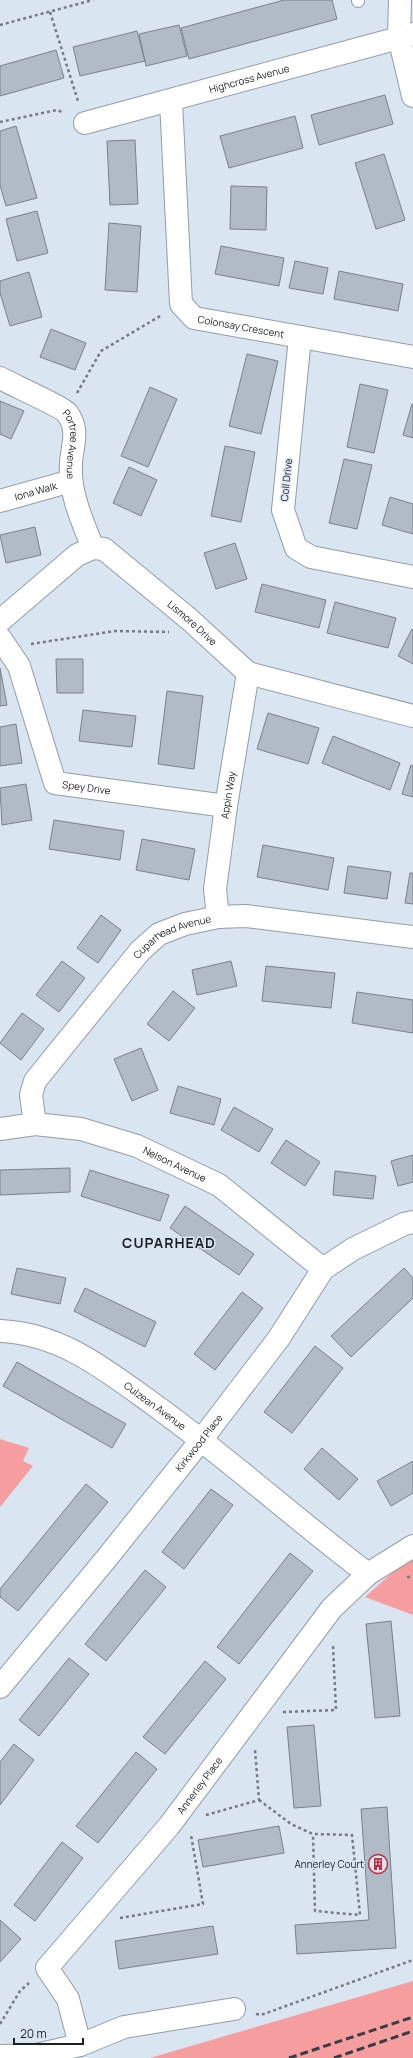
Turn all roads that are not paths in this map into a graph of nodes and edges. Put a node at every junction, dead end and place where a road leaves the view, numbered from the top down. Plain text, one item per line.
1 (400, 0) edge
2 (406, 35) edge
3 (413, 96) edge
4 (171, 101) junction
5 (84, 123) road end
6 (300, 337) junction
7 (413, 357) edge
8 (0, 378) edge
9 (71, 481) junction
10 (0, 501) edge
11 (92, 548) junction
12 (413, 577) edge
13 (0, 621) edge
14 (3, 643) edge
15 (248, 673) junction
16 (413, 716) edge
17 (226, 806) junction
18 (218, 917) junction
19 (413, 937) edge
20 (35, 1124) junction
21 (0, 1129) edge
22 (413, 1222) edge
23 (323, 1269) junction
24 (0, 1331) edge
25 (202, 1439) junction
26 (413, 1546) edge
27 (368, 1574) junction
28 (0, 1687) edge
29 (234, 2009) road end
30 (80, 2045) junction
31 (0, 2056) edge

1 - 2 street
2 - 3 street
2 - 4 street, Highcross Avenue
4 - 5 street, Highcross Avenue
4 - 6 street, Colonsay Crescent
6 - 7 street, Colonsay Crescent
6 - 12 street, Coll Drive
8 - 9 street, Portree Avenue
9 - 10 street, Iona Walk
9 - 11 street, Portree Avenue
11 - 13 street
11 - 15 street, Lismore Drive
14 - 17 street, Spey Drive
15 - 16 street, Lismore Drive
15 - 17 street, Appin Way
17 - 18 street, Appin Way
18 - 19 street, Cuparhead Avenue
18 - 20 street, Cuparhead Avenue
20 - 21 street, Nelson Avenue
20 - 23 street, Nelson Avenue
22 - 23 street, Kirkwood Place
23 - 25 street, Kirkwood Place
24 - 25 street, Culzean Avenue
25 - 27 street, Culzean Avenue
25 - 28 street, Kirkwood Place
26 - 27 street, Annerley Place
27 - 30 street, Annerley Place
29 - 30 street
30 - 31 street

